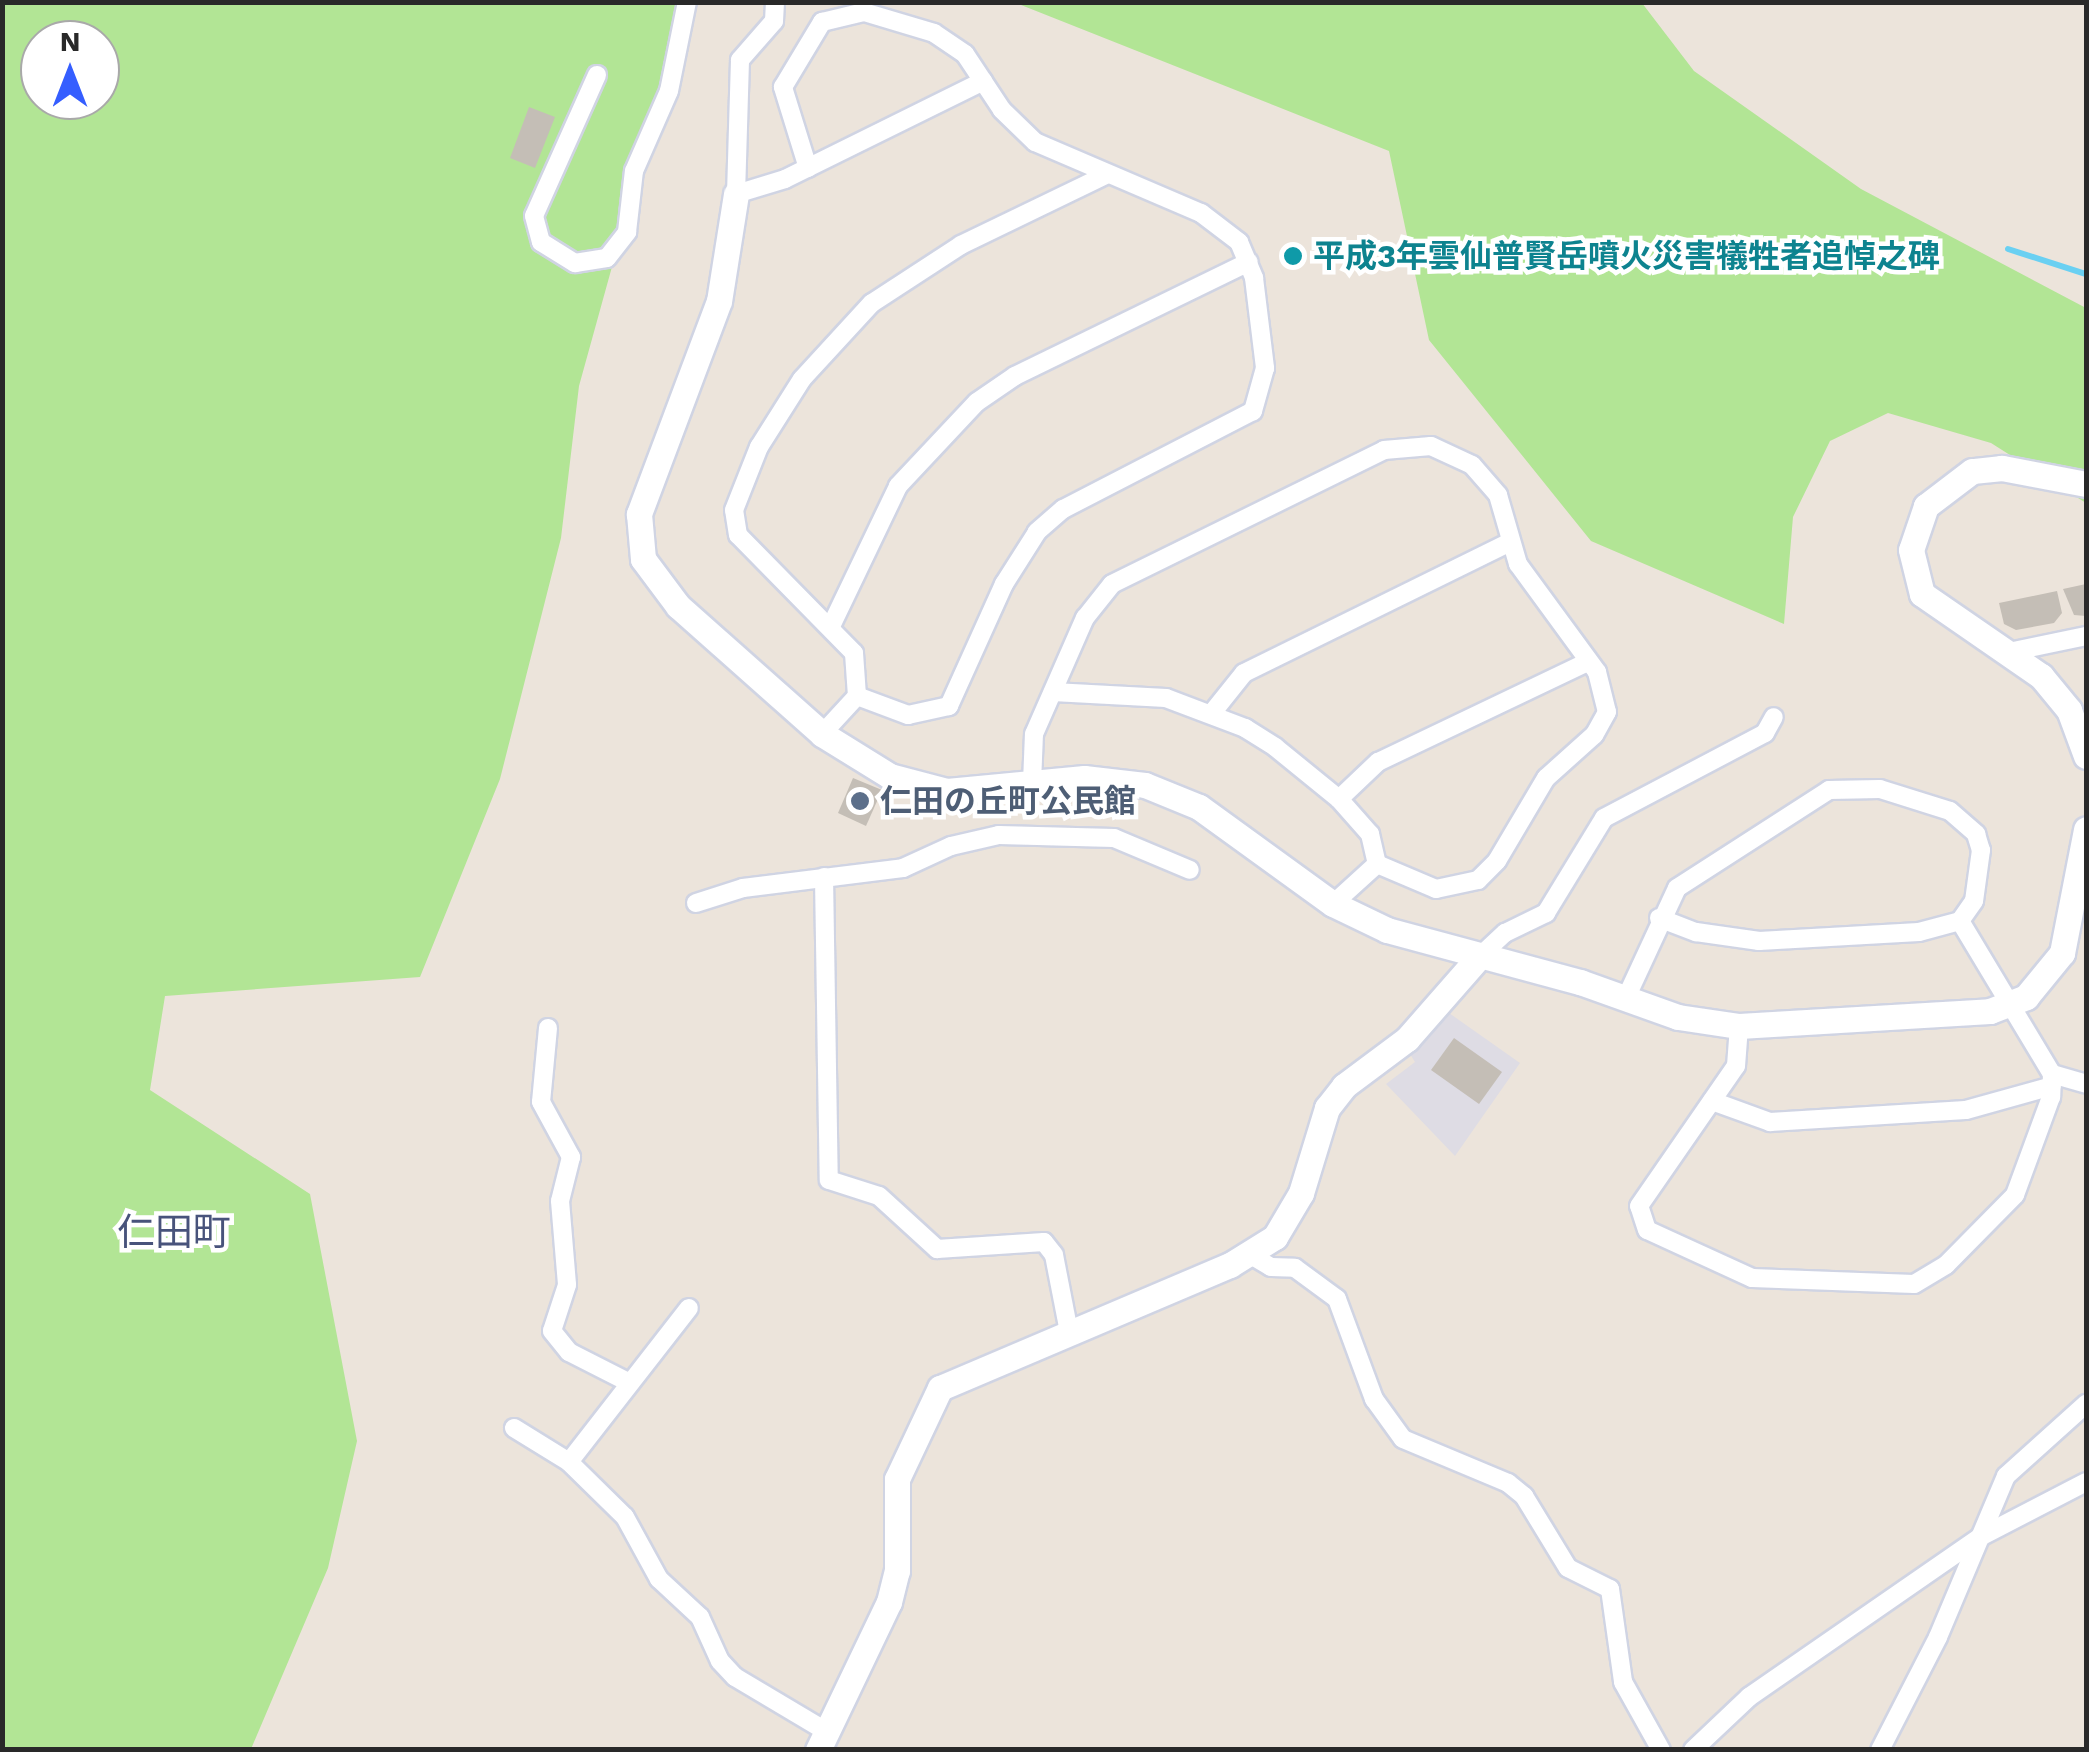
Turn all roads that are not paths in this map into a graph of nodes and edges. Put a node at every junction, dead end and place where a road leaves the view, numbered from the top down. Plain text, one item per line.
1 (687, 2) edge
2 (775, 2) edge
3 (596, 75) dead end
4 (983, 81) junction
5 (808, 168) junction
6 (1106, 175) junction
7 (736, 194) junction
8 (1250, 262) junction
9 (2086, 484) edge
10 (1510, 542) junction
11 (832, 624) junction
12 (2086, 636) edge
13 (2009, 652) junction
14 (1588, 662) junction
15 (1052, 692) junction
16 (857, 696) junction
17 (2078, 708) edge
18 (1212, 713) junction
19 (1774, 717) dead end
20 (822, 734) junction
21 (2086, 756) edge
22 (1032, 783) junction
23 (1340, 799) junction
24 (2086, 829) edge
25 (1377, 864) junction
26 (1190, 870) dead end
27 (824, 877) junction
28 (696, 903) dead end
29 (1333, 904) junction
30 (1659, 918) junction
31 (1960, 921) junction
32 (1478, 958) junction
33 (1626, 998) junction
34 (2010, 1006) junction
35 (1739, 1026) junction
36 (548, 1028) dead end
37 (2052, 1080) junction
38 (2086, 1084) edge
39 (1712, 1101) junction
40 (1252, 1255) junction
41 (689, 1308) dead end
42 (1068, 1332) junction
43 (626, 1381) junction
44 (2086, 1404) edge
45 (514, 1428) dead end
46 (569, 1462) junction
47 (2086, 1482) edge
48 (1980, 1538) junction
49 (823, 1741) edge
50 (1661, 1750) edge
51 (1693, 1750) edge
52 (1880, 1750) edge

1 - 3 street
2 - 7 street
4 - 5 street
4 - 5 street
4 - 6 street
5 - 7 street
6 - 8 street
6 - 11 street
7 - 20 street
8 - 11 street
8 - 16 street
9 - 13 street
10 - 14 street
10 - 15 street
10 - 18 street
11 - 16 street
12 - 13 street
13 - 17 street
14 - 23 street
14 - 25 street
15 - 18 street
15 - 22 street
16 - 20 street
17 - 21 street
18 - 23 street
19 - 32 street
20 - 22 street
22 - 29 street
23 - 25 street
24 - 34 street
25 - 29 street
26 - 27 street
27 - 28 street
27 - 42 street
29 - 32 street
30 - 31 street
30 - 31 street
30 - 33 street
31 - 34 street
32 - 33 street
32 - 40 street
33 - 35 street
34 - 35 street
34 - 37 street
35 - 39 street
36 - 43 street
37 - 38 street
37 - 39 street
37 - 39 street
40 - 42 street
40 - 50 street
41 - 43 street
42 - 49 street
43 - 46 street
44 - 48 street
45 - 46 street
46 - 49 street
47 - 48 street
48 - 51 street
48 - 52 street

